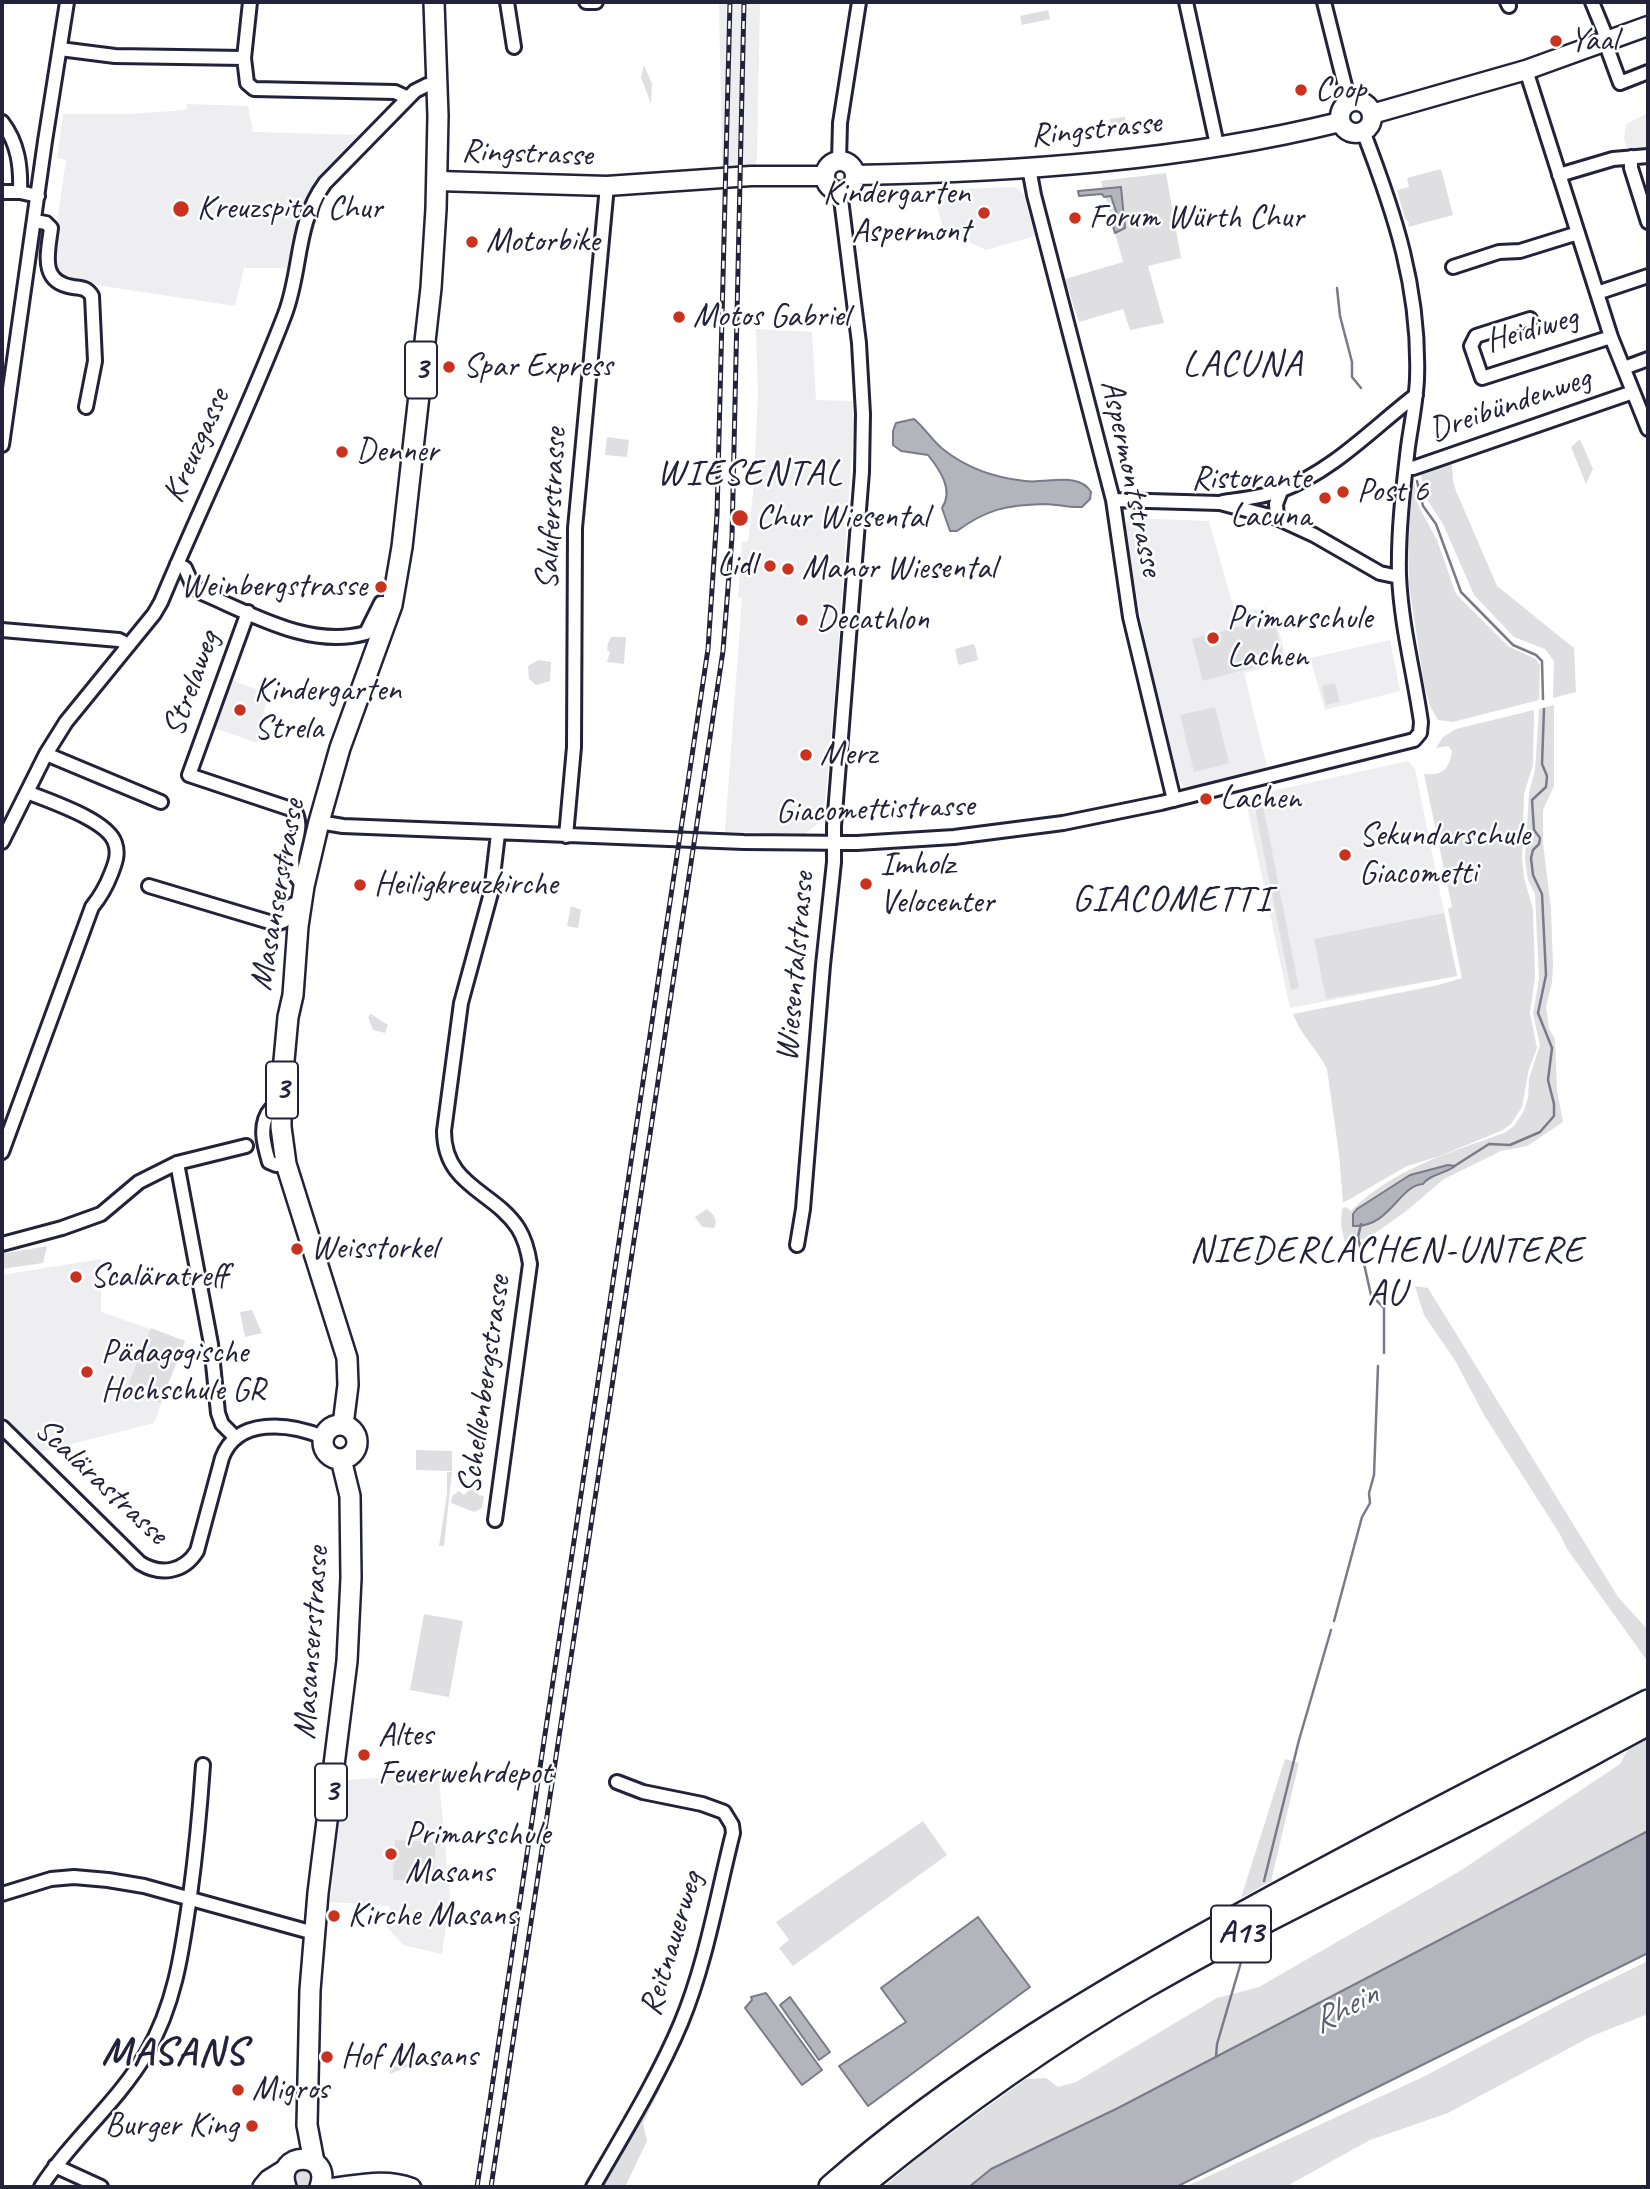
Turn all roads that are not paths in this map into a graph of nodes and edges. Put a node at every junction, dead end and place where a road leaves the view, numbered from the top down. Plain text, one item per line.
1 (67, 2) edge
2 (250, 2) edge
3 (434, 2) edge
4 (507, 2) edge
5 (586, 2) edge
6 (597, 2) edge
7 (859, 2) edge
8 (1186, 2) edge
9 (1324, 2) edge
10 (1592, 2) edge
11 (1648, 26) edge
12 (1606, 41) junction
13 (514, 47) dead end
14 (60, 49) junction
15 (244, 58) junction
16 (1526, 70) junction
17 (1648, 72) edge
18 (437, 85) junction
19 (408, 98) junction
20 (1349, 102) junction
21 (1372, 114) junction
22 (2, 122) edge
23 (1340, 122) junction
24 (1363, 131) junction
25 (1217, 145) junction
26 (1648, 156) edge
27 (1630, 157) junction
28 (839, 161) junction
29 (1029, 168) junction
30 (855, 175) junction
31 (1559, 175) junction
32 (825, 176) junction
33 (438, 181) junction
34 (607, 186) junction
35 (840, 191) junction
36 (2, 192) edge
37 (20, 192) junction
38 (38, 195) junction
39 (35, 221) junction
40 (1648, 222) edge
41 (1578, 233) junction
42 (1453, 267) dead end
43 (1648, 276) edge
44 (1597, 293) junction
45 (1530, 319) dead end
46 (1611, 337) junction
47 (1648, 359) edge
48 (1624, 368) junction
49 (1633, 393) junction
50 (1416, 395) junction
51 (86, 407) dead end
52 (1648, 429) edge
53 (2, 445) edge
54 (1406, 467) junction
55 (1281, 491) junction
56 (1113, 500) junction
57 (1220, 503) junction
58 (1277, 518) junction
59 (177, 564) junction
60 (1399, 577) junction
61 (392, 605) junction
62 (248, 612) junction
63 (2, 631) edge
64 (129, 645) junction
65 (46, 754) junction
66 (27, 792) junction
67 (1174, 800) junction
68 (161, 802) dead end
69 (319, 822) junction
70 (498, 834) junction
71 (566, 836) junction
72 (2, 842) edge
73 (835, 843) junction
74 (149, 886) dead end
75 (303, 893) junction
76 (246, 1146) dead end
77 (2, 1152) edge
78 (177, 1163) junction
79 (2, 1244) edge
80 (797, 1245) dead end
81 (343, 1424) junction
82 (2, 1427) edge
83 (235, 1437) junction
84 (323, 1437) junction
85 (341, 1459) junction
86 (495, 1520) dead end
87 (1648, 1702) edge
88 (1648, 1723) edge
89 (203, 1765) dead end
90 (617, 1782) dead end
91 (2, 1894) edge
92 (189, 1899) junction
93 (314, 1933) junction
94 (55, 2166) junction
95 (304, 2173) edge
96 (355, 2185) edge
97 (41, 2187) edge
98 (101, 2187) edge
99 (263, 2187) edge
100 (331, 2187) edge
101 (412, 2187) edge
102 (593, 2187) edge
103 (831, 2187) edge
104 (859, 2187) edge

1 - 14 street
2 - 15 street
3 - 18 main road, Masanserstrasse / 3
4 - 13 street
5 - 6 street
7 - 28 street
8 - 25 street
9 - 20 street
10 - 12 street
11 - 12 main road
12 - 16 main road
12 - 17 street
14 - 15 street
14 - 38 street
15 - 19 street
16 - 21 main road
16 - 31 street
18 - 19 street, Kreuzgasse
18 - 33 main road, Masanserstrasse / 3
19 - 59 street, Kreuzgasse
20 - 21 main road
20 - 23 main road
21 - 24 main road
22 - 37 street
23 - 24 main road
23 - 25 main road, Ringstrasse
24 - 50 street
25 - 29 main road, Ringstrasse
26 - 27 street
27 - 31 street
27 - 40 street
28 - 30 main road
28 - 32 main road
29 - 30 main road, Ringstrasse
29 - 56 street, Aspermontstrasse
30 - 35 main road
31 - 41 street
32 - 34 main road, Ringstrasse
32 - 35 main road
33 - 34 main road, Ringstrasse
33 - 61 main road, Masanserstrasse / 3
34 - 71 street, Saluferstrasse
35 - 73 street, Wiesentalstrasse
36 - 37 street
37 - 38 street
38 - 39 street
39 - 51 street
39 - 53 street
41 - 42 street
41 - 44 street
43 - 44 street
44 - 46 street
45 - 46 street, Heidiweg
46 - 48 street
47 - 48 street
48 - 49 street
49 - 52 street
49 - 54 street, Dreibündenweg
50 - 54 street
50 - 55 street
54 - 60 street
55 - 57 street
55 - 58 street
56 - 57 street
56 - 67 street, Aspermontstrasse
57 - 58 street
58 - 60 street
59 - 62 street
59 - 64 street, Kreuzgasse
60 - 67 street, Giacomettistrasse
61 - 62 street
61 - 69 main road, Masanserstrasse / 3
62 - 75 street, Strelaweg
63 - 64 street
64 - 65 street, Kreuzgasse
65 - 66 street, Kreuzgasse
65 - 68 street
66 - 72 street, Kreuzgasse
66 - 77 street
67 - 73 street, Giacomettistrasse
69 - 70 street, Giacomettistrasse
69 - 75 main road, Masanserstrasse / 3
70 - 71 street, Giacomettistrasse
70 - 86 street, Schellenbergstrasse
71 - 73 street, Giacomettistrasse
73 - 80 street, Wiesentalstrasse
74 - 75 street
75 - 81 main road, Masanserstrasse / 3
76 - 78 street
78 - 79 street
78 - 83 street
81 - 84 main road
81 - 85 main road, 3
82 - 83 street, Scalärastrasse
83 - 84 street
84 - 85 main road, 3
85 - 93 main road, Masanserstrasse / 3
87 - 103 highway, A13
88 - 104 highway, A13
89 - 92 street
90 - 102 street, Reitnauerweg
91 - 92 street
92 - 93 street
92 - 94 street
93 - 95 main road, Masanserstrasse / 3
94 - 97 street
94 - 98 street
95 - 96 street
95 - 99 main road
96 - 100 street
96 - 101 street

